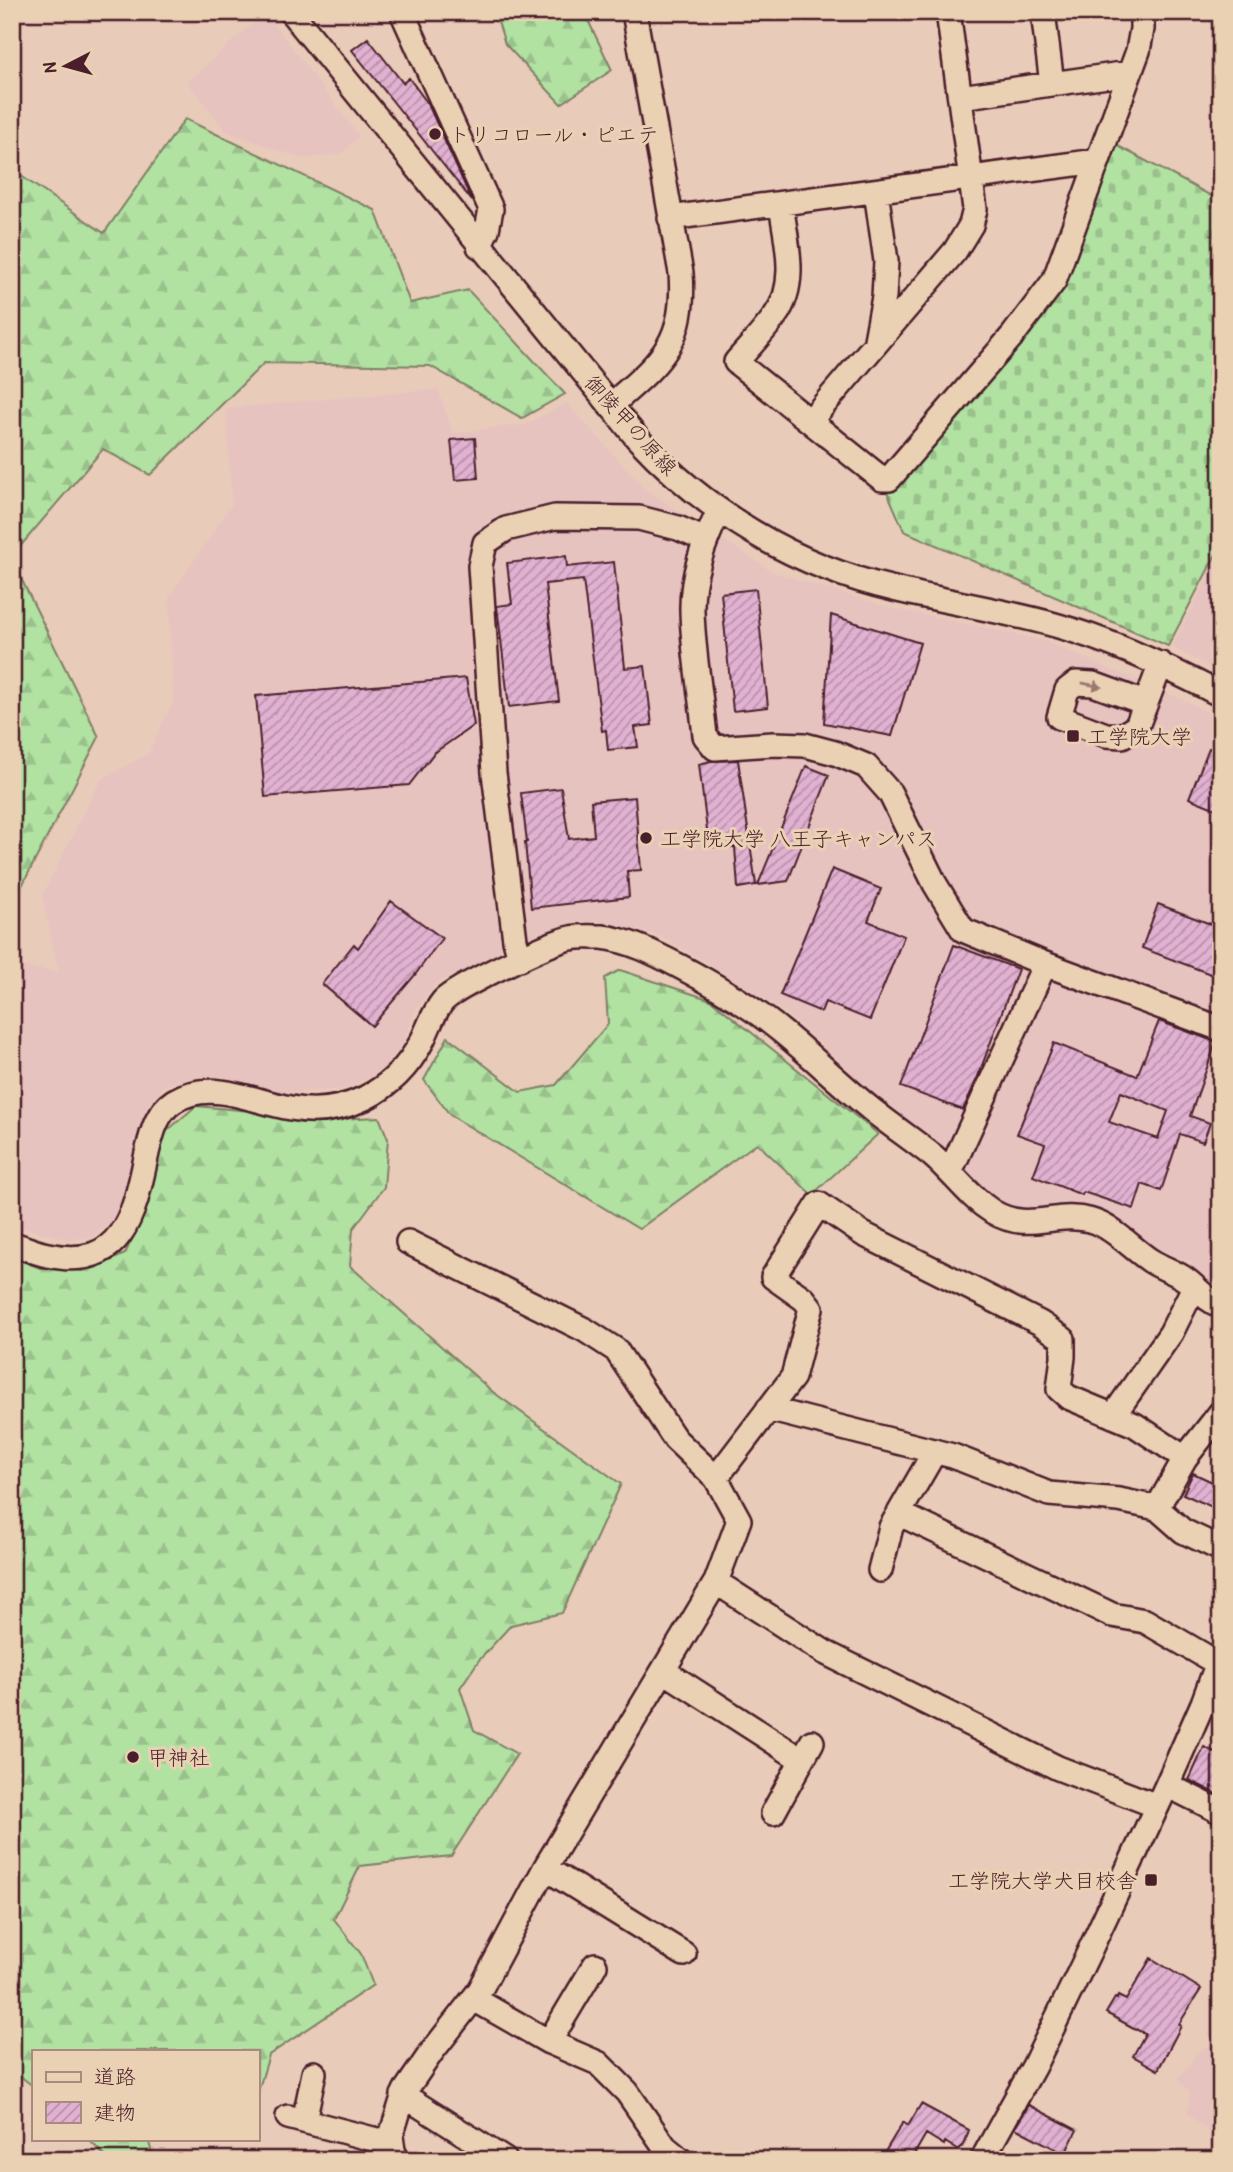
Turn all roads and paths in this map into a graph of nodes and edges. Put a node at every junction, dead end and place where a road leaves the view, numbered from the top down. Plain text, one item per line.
1 (291, 12) edge
2 (402, 12) edge
3 (634, 12) edge
4 (948, 12) edge
5 (1043, 12) edge
6 (1142, 12) edge
7 (1129, 73) junction
8 (1052, 84) junction
9 (960, 97) junction
10 (1097, 161) junction
11 (971, 177) junction
12 (876, 191) junction
13 (781, 205) junction
14 (670, 218) junction
15 (479, 246) junction
16 (876, 343) junction
17 (610, 406) junction
18 (810, 421) junction
19 (719, 511) junction
20 (705, 540) junction
21 (1161, 664) junction
22 (1221, 695) edge
23 (1145, 703) dead end
24 (520, 959) junction
25 (1045, 964) junction
26 (1221, 1029) edge
27 (950, 1172) junction
28 (408, 1242) dead end
29 (12, 1244) edge
30 (1194, 1287) junction
31 (1221, 1306) edge
32 (768, 1409) junction
33 (1221, 1412) edge
34 (1113, 1416) junction
35 (934, 1451) junction
36 (1185, 1458) junction
37 (716, 1478) junction
38 (1157, 1508) junction
39 (900, 1514) junction
40 (1221, 1549) edge
41 (880, 1570) dead end
42 (716, 1582) junction
43 (1219, 1659) edge
44 (664, 1671) junction
45 (1167, 1785) junction
46 (1157, 1806) junction
47 (1221, 1812) edge
48 (773, 1813) dead end
49 (545, 1868) junction
50 (684, 1954) dead end
51 (596, 1965) dead end
52 (474, 1998) junction
53 (549, 2042) junction
54 (314, 2073) dead end
55 (404, 2095) junction
56 (394, 2152) edge
57 (505, 2160) edge
58 (681, 2160) edge
59 (982, 2160) edge

1 - 15 street, 御陵甲の原線
2 - 15 street
3 - 14 street
4 - 9 street
5 - 8 street
6 - 7 street
7 - 8 street
7 - 10 street
8 - 9 street
9 - 11 street
10 - 11 street
10 - 18 street
11 - 12 street
11 - 16 street
12 - 13 street
12 - 16 street
13 - 14 street
13 - 18 street
14 - 17 street
15 - 17 street, 御陵甲の原線
16 - 18 street
17 - 19 street, 御陵甲の原線
19 - 20 street
19 - 21 street, 御陵甲の原線
20 - 24 street
20 - 25 street
21 - 22 street, 御陵甲の原線
21 - 23 street
24 - 27 street
24 - 29 street
25 - 26 street
25 - 27 street
27 - 30 street
28 - 37 street
30 - 31 street
30 - 34 street
32 - 34 street
32 - 35 street
32 - 37 street
33 - 36 street
34 - 36 street
35 - 38 street
35 - 39 street
36 - 38 street
37 - 42 street
38 - 40 street
39 - 41 street
39 - 43 street
42 - 44 street
42 - 46 street
43 - 45 street
44 - 48 street
44 - 49 street
45 - 46 street
45 - 47 street
46 - 59 street
49 - 50 street
49 - 52 street
51 - 53 street
52 - 53 street
52 - 55 street
53 - 58 street
54 - 56 street
55 - 56 street
55 - 57 street

